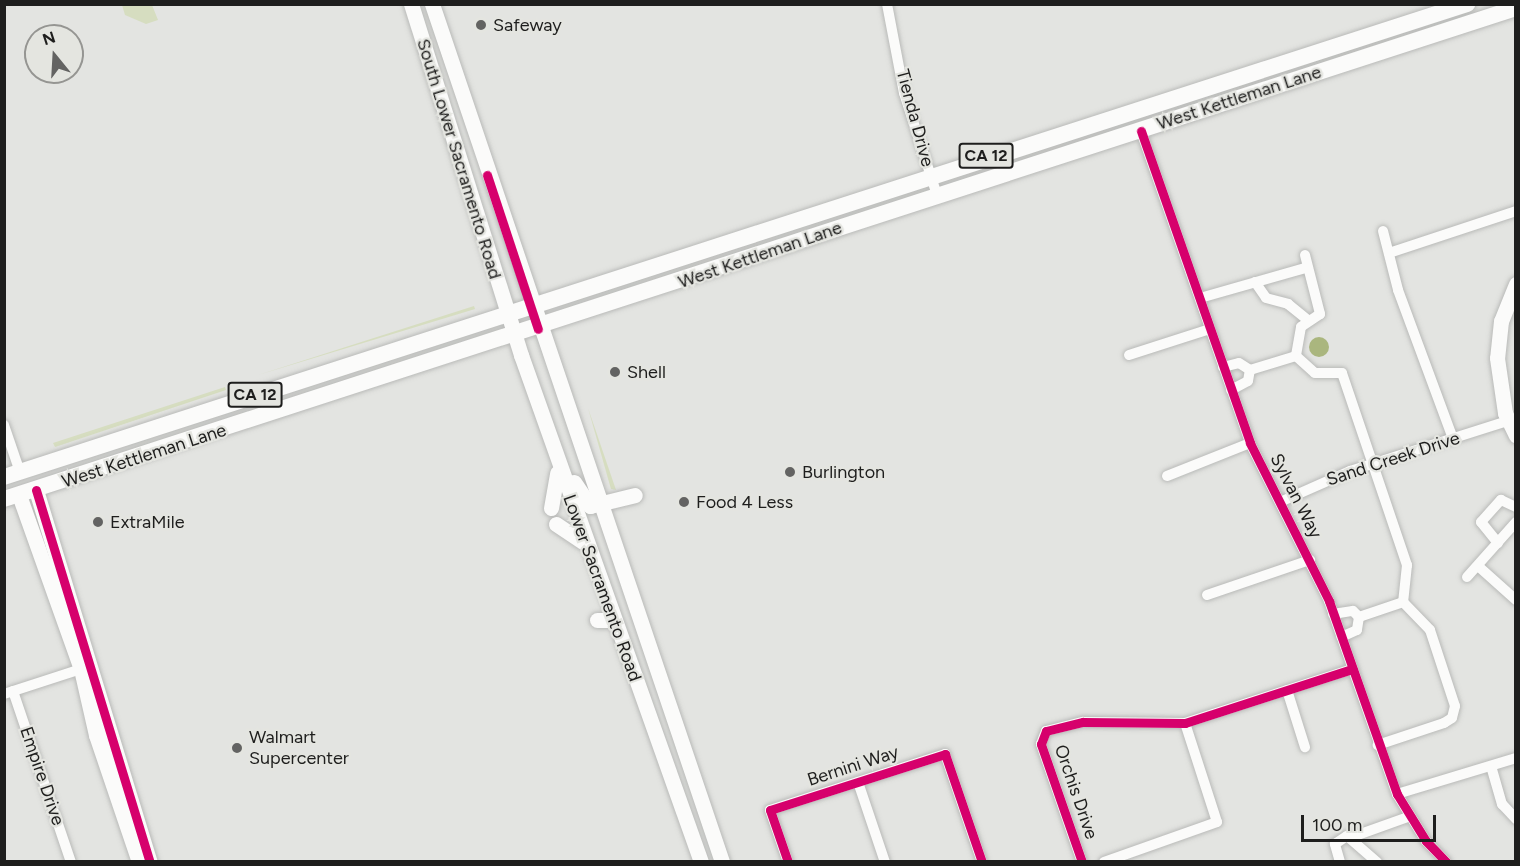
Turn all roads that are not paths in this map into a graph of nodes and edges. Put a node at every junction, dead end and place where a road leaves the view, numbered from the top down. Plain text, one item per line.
1 (411, 4) edge
2 (432, 4) edge
3 (887, 4) edge
4 (1467, 4) edge
5 (1515, 8) edge
6 (1141, 131) junction
7 (930, 175) junction
8 (937, 195) junction
9 (1515, 211) edge
10 (1383, 231) dead end
11 (1389, 253) junction
12 (1305, 255) dead end
13 (1305, 268) junction
14 (1255, 282) junction
15 (1515, 284) edge
16 (1200, 298) junction
17 (531, 305) junction
18 (507, 313) junction
19 (1308, 320) junction
20 (538, 328) junction
21 (1210, 329) junction
22 (514, 336) junction
23 (1129, 355) dead end
24 (1296, 356) junction
25 (1223, 367) junction
26 (1250, 370) junction
27 (1232, 390) junction
28 (1508, 421) junction
29 (4, 425) edge
30 (1515, 436) edge
31 (1453, 438) junction
32 (1250, 442) junction
33 (552, 447) junction
34 (1372, 465) junction
35 (12, 475) edge
36 (1167, 476) dead end
37 (22, 494) edge
38 (635, 495) dead end
39 (1280, 502) junction
40 (600, 505) junction
41 (1515, 507) edge
42 (551, 508) dead end
43 (1515, 522) edge
44 (556, 524) dead end
45 (1498, 543) junction
46 (590, 557) junction
47 (1310, 560) junction
48 (1478, 566) junction
49 (1467, 577) dead end
50 (1207, 595) dead end
51 (1515, 600) edge
52 (1403, 602) junction
53 (1333, 614) junction
54 (1359, 617) junction
55 (1341, 637) junction
56 (87, 667) junction
57 (1352, 669) junction
58 (1287, 690) junction
59 (9, 693) edge
60 (1185, 723) junction
61 (1378, 745) junction
62 (1305, 747) dead end
63 (1515, 758) edge
64 (1491, 766) junction
65 (858, 782) junction
66 (1397, 794) junction
67 (1408, 817) junction
68 (1515, 819) edge
69 (1352, 837) junction
70 (70, 861) edge
71 (138, 861) edge
72 (150, 861) edge
73 (701, 861) edge
74 (722, 861) edge
75 (788, 861) edge
76 (885, 861) edge
77 (982, 861) edge
78 (1082, 861) edge
79 (1104, 861) edge
80 (1340, 861) edge
81 (1377, 861) edge
82 (1446, 861) edge

1 - 18 main road, South Lower Sacramento Road
2 - 17 main road, South Lower Sacramento Road
3 - 7 street, Tienda Drive
4 - 7 main road, West Kettleman Lane / CA 12
5 - 6 main road, West Kettleman Lane / CA 12
6 - 8 main road, West Kettleman Lane / CA 12
6 - 16 street, Sylvan Way
7 - 8 street, Tienda Drive
7 - 17 main road, West Kettleman Lane / CA 12
8 - 20 main road, West Kettleman Lane / CA 12
9 - 11 street
10 - 11 street
11 - 31 street
12 - 13 street
13 - 14 street
13 - 19 street
14 - 16 street
14 - 19 street
15 - 28 main road
16 - 21 street, Sylvan Way
17 - 18 main road, West Kettleman Lane / CA 12
17 - 20 main road, South Lower Sacramento Road
18 - 22 main road, Lower Sacramento Road
18 - 35 main road, West Kettleman Lane / CA 12
19 - 24 street
20 - 22 main road, West Kettleman Lane / CA 12
20 - 40 main road, Lower Sacramento Road
21 - 23 street
21 - 25 street, Sylvan Way
22 - 33 main road, Lower Sacramento Road
22 - 37 main road, West Kettleman Lane / CA 12
24 - 26 street
24 - 34 street
25 - 26 street
25 - 27 street, Sylvan Way
26 - 27 street
27 - 32 street, Sylvan Way
28 - 30 main road
28 - 31 street, Sand Creek Drive
29 - 35 street
31 - 34 street, Sand Creek Drive
32 - 36 street
32 - 39 street, Sylvan Way
33 - 40 main road
33 - 42 main road
33 - 46 main road, Lower Sacramento Road
34 - 39 street, Sand Creek Drive
34 - 52 street
35 - 37 main road
37 - 56 main road
38 - 40 main road
39 - 47 street, Sylvan Way
40 - 74 main road, Lower Sacramento Road
41 - 45 street
43 - 45 street
44 - 46 main road
45 - 48 street
46 - 73 main road, Lower Sacramento Road
47 - 50 street
47 - 53 street, Sylvan Way
48 - 49 street
48 - 51 street
52 - 54 street
52 - 61 street
53 - 54 street
53 - 55 street, Sylvan Way
54 - 55 street
55 - 57 street, Sylvan Way
56 - 59 street
56 - 71 main road
56 - 72 main road
57 - 58 street
57 - 61 street, Sylvan Way
58 - 60 street
58 - 62 street
59 - 70 street, Empire Drive
60 - 78 street, Orchis Drive
60 - 79 street
61 - 66 street, Sylvan Way
63 - 64 street
64 - 66 street
64 - 68 street
65 - 75 street, Bernini Way
65 - 76 street
65 - 77 street, Bernini Way
66 - 67 street, Sylvan Way
67 - 69 street
67 - 82 street, Sylvan Way
69 - 80 street
69 - 81 street

